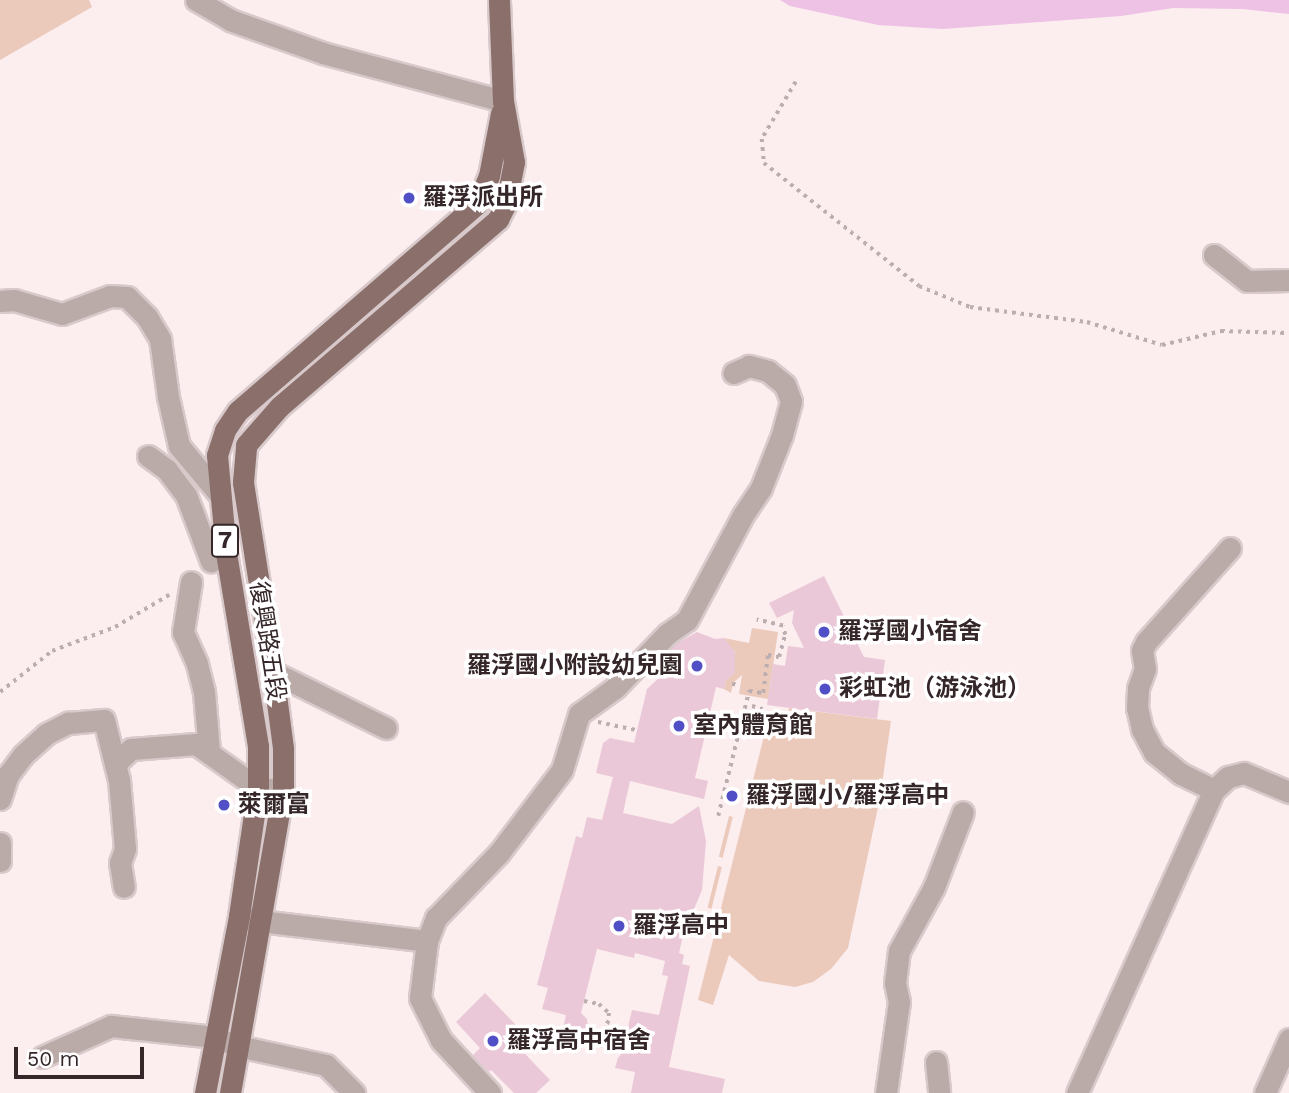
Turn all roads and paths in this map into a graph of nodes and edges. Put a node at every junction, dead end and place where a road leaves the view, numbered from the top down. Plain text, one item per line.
1 (196, 0) edge
2 (499, 0) edge
3 (796, 82) dead end
4 (503, 101) junction
5 (1214, 256) dead end
6 (407, 265) junction
7 (1289, 279) edge
8 (418, 287) junction
9 (0, 301) edge
10 (1289, 333) edge
11 (733, 373) dead end
12 (238, 411) junction
13 (259, 428) junction
14 (148, 456) dead end
15 (219, 494) junction
16 (1230, 548) dead end
17 (211, 561) dead end
18 (191, 582) joint
19 (757, 620) dead end
20 (274, 672) junction
21 (732, 684) dead end
22 (740, 685) dead end
23 (0, 692) edge
24 (752, 706) dead end
25 (763, 709) dead end
26 (611, 724) dead end
27 (386, 728) dead end
28 (638, 730) dead end
29 (209, 751) junction
30 (116, 763) junction
31 (258, 788) junction
32 (283, 790) junction
33 (1214, 790) junction
34 (1289, 793) edge
35 (0, 799) edge
36 (963, 812) dead end
37 (718, 816) dead end
38 (0, 843) edge
39 (0, 861) edge
40 (124, 887) dead end
41 (239, 916) junction
42 (260, 921) junction
43 (427, 941) junction
44 (584, 1001) dead end
45 (214, 1037) junction
46 (1289, 1039) edge
47 (238, 1046) junction
48 (623, 1051) dead end
49 (42, 1057) dead end
50 (936, 1062) dead end
51 (205, 1093) edge
52 (230, 1093) edge
53 (354, 1093) edge
54 (490, 1093) edge
55 (886, 1093) edge
56 (939, 1093) edge
57 (1077, 1093) edge
58 (1265, 1093) edge

1 - 4 lane
2 - 4 main road, 復興路五段 / 7
3 - 10 path
4 - 6 main road, 復興路五段 / 7
4 - 8 main road, 復興路五段 / 7
5 - 7 lane
6 - 8 main road
6 - 12 main road, 復興路五段 / 7
8 - 13 main road, 復興路五段 / 7
9 - 15 lane
11 - 43 lane
12 - 13 main road
12 - 15 main road, 復興路五段 / 7
13 - 20 main road, 復興路五段 / 7
14 - 17 lane
15 - 31 main road, 復興路五段 / 7
16 - 33 lane
18 - 23 path
18 - 29 lane
19 - 37 path
20 - 27 lane
20 - 32 main road, 復興路五段 / 7
21 - 22 path
24 - 25 path
26 - 28 path
29 - 30 lane
29 - 31 lane
30 - 35 lane
30 - 40 lane
31 - 32 lane
31 - 41 main road, 復興路五段 / 7
32 - 42 main road, 復興路五段 / 7
33 - 34 lane
33 - 57 lane
36 - 55 lane
38 - 39 lane
41 - 42 lane
41 - 45 main road, 復興路五段 / 7
42 - 43 lane
42 - 47 main road, 復興路五段 / 7
43 - 54 lane
44 - 48 path
45 - 47 lane
45 - 49 lane
45 - 51 main road, 復興路五段 / 7
46 - 58 lane
47 - 52 main road, 復興路五段 / 7
47 - 53 lane
50 - 56 lane

